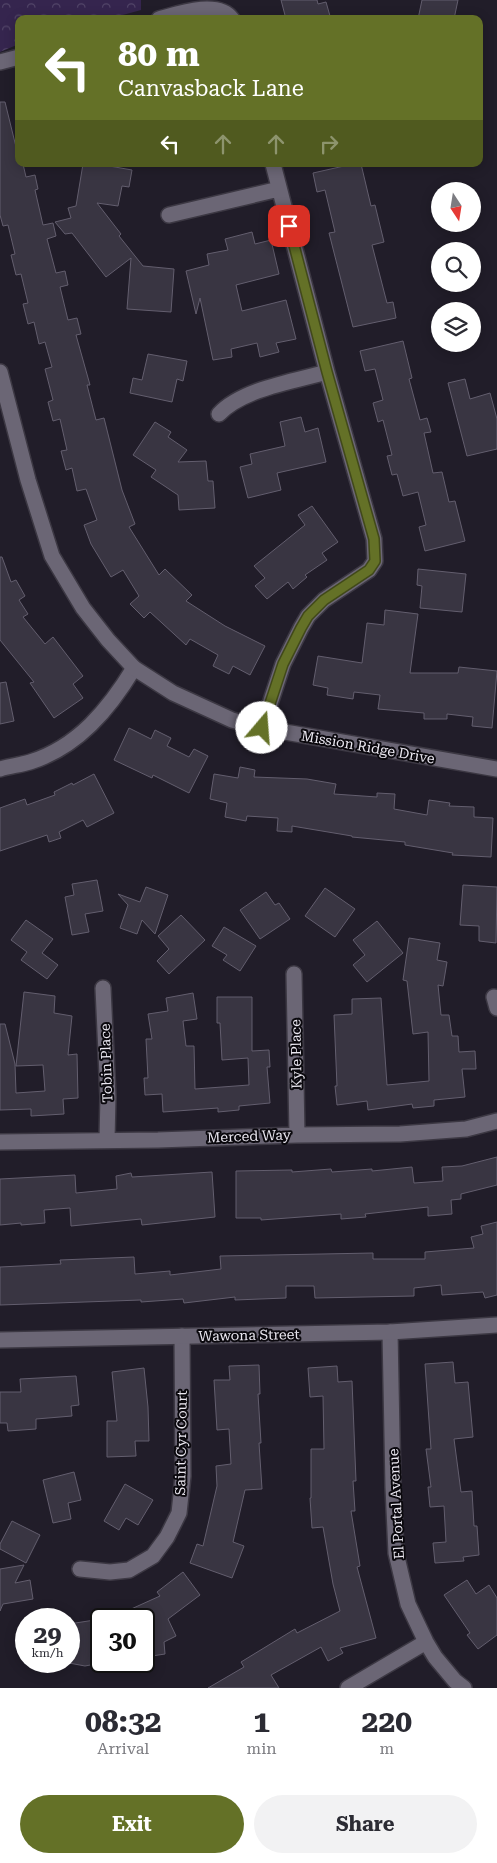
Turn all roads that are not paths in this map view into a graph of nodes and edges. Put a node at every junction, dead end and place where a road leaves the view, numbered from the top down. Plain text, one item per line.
1 (174, 15) edge
2 (230, 15) edge
3 (15, 58) edge
4 (0, 62) edge
5 (274, 167) edge
6 (279, 189) junction
7 (170, 215) dead end
8 (0, 372) edge
9 (327, 372) junction
10 (219, 414) dead end
11 (134, 668) junction
12 (262, 728) junction
13 (0, 769) edge
14 (497, 769) edge
15 (294, 974) dead end
16 (104, 988) dead end
17 (497, 1121) edge
18 (298, 1135) junction
19 (107, 1139) junction
20 (0, 1142) edge
21 (497, 1324) edge
22 (390, 1332) junction
23 (182, 1336) junction
24 (0, 1340) edge
25 (80, 1569) dead end
26 (426, 1642) junction
27 (348, 1688) edge
28 (464, 1688) edge

1 - 2 street
3 - 4 street
5 - 6 street
6 - 7 street
6 - 9 street
8 - 11 street, Mission Ridge Drive
9 - 10 street
9 - 12 street
11 - 12 street, Mission Ridge Drive
11 - 13 street
12 - 14 street, Mission Ridge Drive
15 - 18 street, Kyle Place
16 - 19 street, Tobin Place
17 - 18 street, Merced Way
18 - 19 street, Merced Way
19 - 20 street, Merced Way
21 - 22 street, Wawona Street
22 - 23 street, Wawona Street
22 - 26 street, El Portal Avenue
23 - 24 street, Wawona Street
23 - 25 street, Saint Cyr Court
26 - 27 street
26 - 28 street, El Portal Avenue

